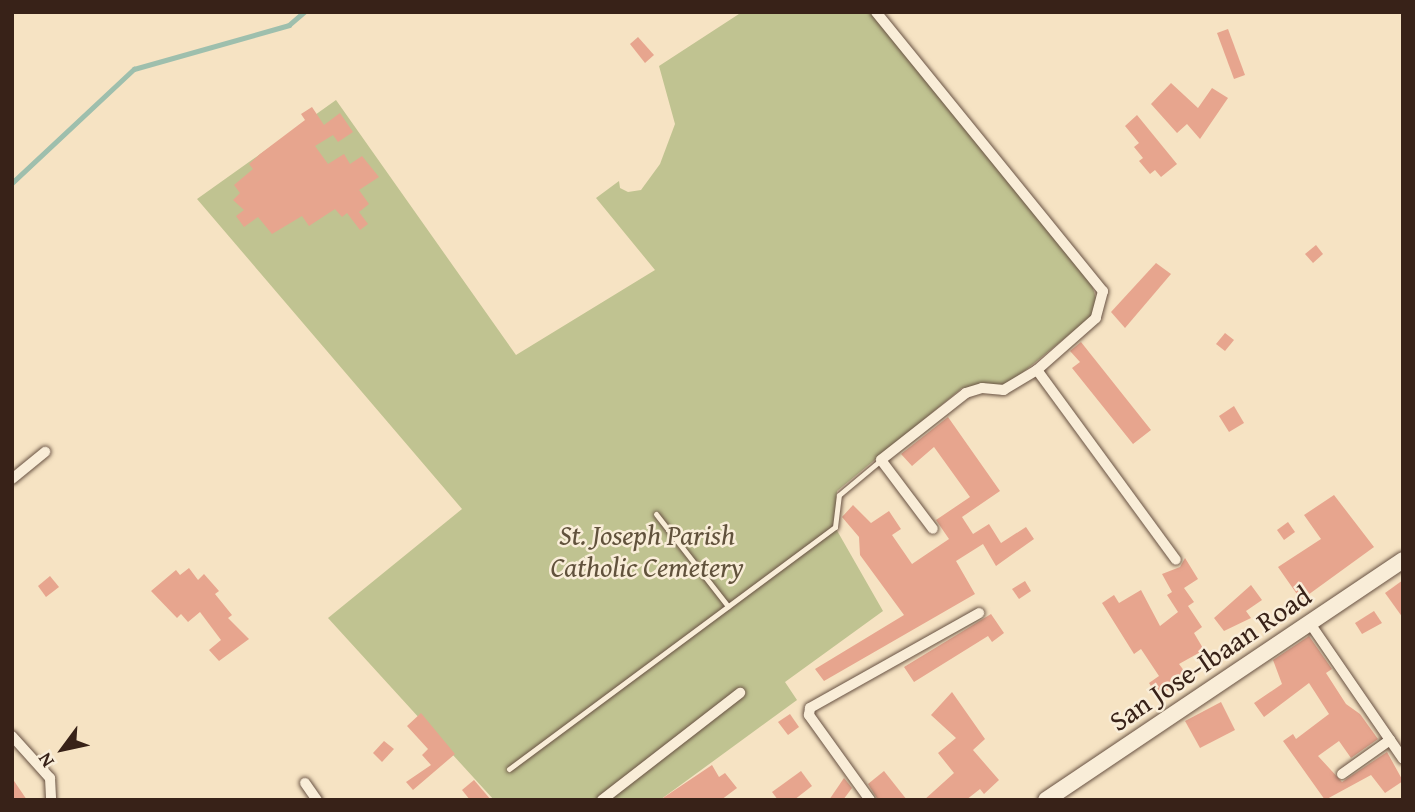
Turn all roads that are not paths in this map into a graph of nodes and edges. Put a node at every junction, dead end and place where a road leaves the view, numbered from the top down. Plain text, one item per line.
1 (876, 12) edge
2 (1037, 370) junction
3 (45, 452) dead end
4 (881, 460) junction
5 (12, 479) edge
6 (656, 514) dead end
7 (933, 529) dead end
8 (1176, 560) dead end
9 (1403, 560) edge
10 (728, 606) junction
11 (979, 612) dead end
12 (1310, 622) junction
13 (740, 693) dead end
14 (12, 736) edge
15 (1390, 740) junction
16 (1403, 759) edge
17 (509, 769) dead end
18 (1342, 774) dead end
19 (305, 783) dead end
20 (51, 800) edge
21 (317, 800) edge
22 (602, 800) edge
23 (870, 800) edge
24 (1046, 800) edge

1 - 2 street
2 - 4 street
2 - 8 street
3 - 5 street
4 - 7 street
4 - 10 lane
6 - 10 lane
9 - 12 main road, San Jose-Ibaan Road
10 - 17 lane
11 - 23 street
12 - 15 street
12 - 24 main road, San Jose-Ibaan Road
13 - 22 street
14 - 20 street
15 - 16 street
15 - 18 street
19 - 21 street

